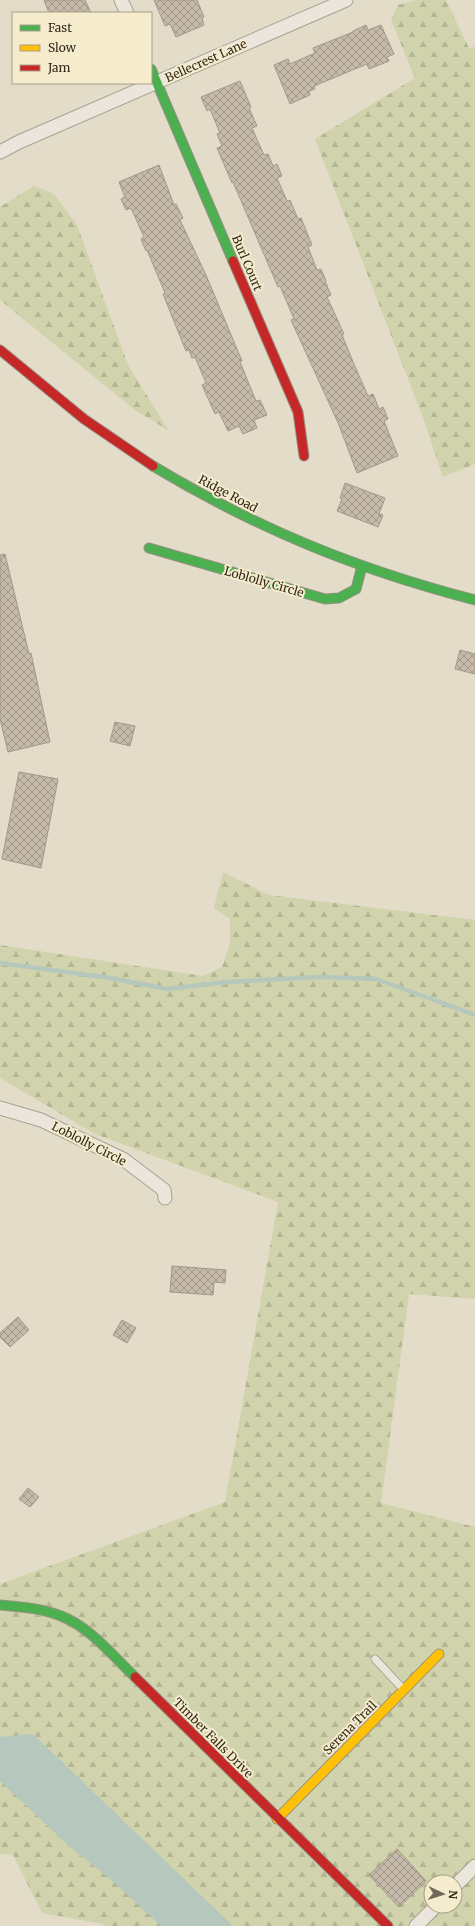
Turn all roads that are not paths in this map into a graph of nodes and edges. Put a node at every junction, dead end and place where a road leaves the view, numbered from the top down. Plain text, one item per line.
1 (121, 0) edge
2 (346, 0) edge
3 (126, 12) edge
4 (152, 71) edge
5 (157, 83) junction
6 (0, 152) edge
7 (0, 350) edge
8 (304, 456) dead end
9 (149, 548) dead end
10 (362, 566) junction
11 (475, 600) edge
12 (0, 1108) edge
13 (165, 1198) dead end
14 (0, 1606) edge
15 (439, 1654) dead end
16 (375, 1659) dead end
17 (404, 1690) junction
18 (278, 1819) junction
19 (475, 1866) edge
20 (463, 1878) edge
21 (428, 1914) edge
22 (388, 1926) edge
23 (416, 1926) edge

1 - 3 street
2 - 5 street, Bellecrest Lane
4 - 5 street, Burl Court
5 - 6 street, Bellecrest Lane
5 - 8 street, Burl Court
7 - 10 street, Ridge Road
9 - 10 street, Loblolly Circle
10 - 11 street, Ridge Road
12 - 13 street, Loblolly Circle
14 - 18 street, Timber Falls Drive
15 - 17 street, Serena Trail
16 - 17 lane
17 - 18 street, Serena Trail
18 - 22 street, Timber Falls Drive
19 - 20 street
21 - 23 street

